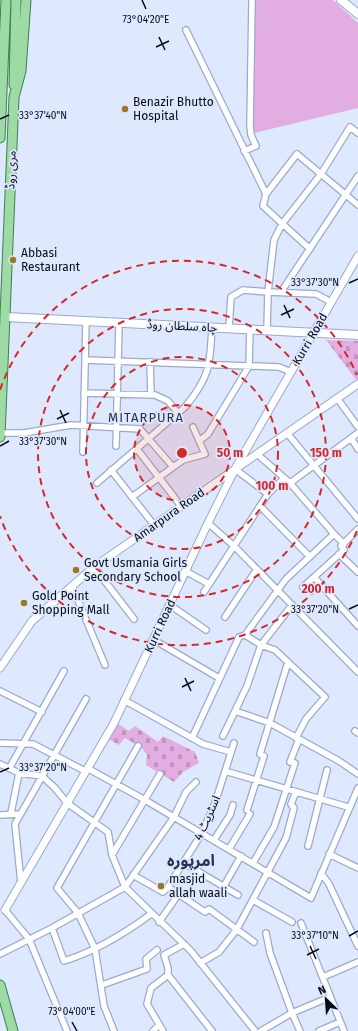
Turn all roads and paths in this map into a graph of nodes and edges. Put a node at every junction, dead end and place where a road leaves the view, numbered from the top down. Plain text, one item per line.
1 (6, 0) edge
2 (16, 0) edge
3 (26, 0) edge
4 (252, 0) edge
5 (341, 0) edge
6 (358, 14) edge
7 (186, 30) dead end
8 (1, 88) edge
9 (14, 97) junction
10 (358, 133) edge
11 (0, 138) edge
12 (244, 151) junction
13 (321, 174) junction
14 (358, 176) edge
15 (266, 194) junction
16 (347, 196) junction
17 (358, 205) edge
18 (282, 224) junction
19 (310, 249) junction
20 (358, 256) edge
21 (268, 292) junction
22 (281, 292) junction
23 (331, 302) junction
24 (6, 317) junction
25 (86, 321) junction
26 (119, 322) junction
27 (212, 327) junction
28 (230, 328) junction
29 (250, 329) junction
30 (267, 330) junction
31 (314, 333) junction
32 (358, 335) edge
33 (85, 360) junction
34 (118, 361) junction
35 (150, 362) junction
36 (210, 365) junction
37 (249, 366) junction
38 (291, 372) junction
39 (358, 384) edge
40 (84, 393) junction
41 (117, 394) junction
42 (151, 395) junction
43 (337, 398) junction
44 (178, 413) junction
45 (83, 426) junction
46 (117, 427) junction
47 (194, 427) dead end
48 (358, 427) edge
49 (0, 433) edge
50 (287, 433) junction
51 (358, 433) edge
52 (0, 437) edge
53 (351, 438) junction
54 (150, 439) junction
55 (199, 441) junction
56 (116, 446) dead end
57 (137, 449) junction
58 (358, 449) edge
59 (83, 452) dead end
60 (257, 454) junction
61 (315, 465) junction
62 (173, 467) junction
63 (112, 470) junction
64 (235, 470) junction
65 (159, 477) junction
66 (284, 478) junction
67 (97, 483) dead end
68 (290, 483) junction
69 (268, 494) junction
70 (132, 496) junction
71 (181, 506) junction
72 (260, 506) junction
73 (357, 516) edge
74 (208, 523) junction
75 (154, 525) junction
76 (358, 530) edge
77 (334, 534) junction
78 (344, 544) junction
79 (234, 546) junction
80 (339, 554) junction
81 (309, 556) junction
82 (94, 566) junction
83 (257, 569) junction
84 (185, 571) junction
85 (358, 572) edge
86 (314, 577) junction
87 (209, 584) junction
88 (72, 586) junction
89 (303, 587) dead end
90 (277, 590) junction
91 (204, 592) dead end
92 (170, 605) junction
93 (292, 605) junction
94 (225, 617) dead end
95 (134, 619) dead end
96 (358, 626) edge
97 (206, 630) dead end
98 (245, 635) junction
99 (154, 640) junction
100 (261, 645) junction
101 (288, 662) junction
102 (105, 665) dead end
103 (0, 668) edge
104 (64, 671) dead end
105 (358, 672) edge
106 (219, 678) junction
107 (0, 691) edge
108 (86, 699) dead end
109 (124, 700) junction
110 (42, 712) junction
111 (235, 712) junction
112 (270, 723) junction
113 (223, 736) dead end
114 (192, 738) junction
115 (298, 738) junction
116 (0, 743) edge
117 (24, 743) junction
118 (234, 743) dead end
119 (138, 746) dead end
120 (231, 752) junction
121 (54, 755) junction
122 (0, 764) edge
123 (10, 767) junction
124 (86, 770) junction
125 (327, 770) dead end
126 (225, 771) junction
127 (19, 773) junction
128 (160, 774) dead end
129 (358, 774) edge
130 (42, 776) junction
131 (256, 780) junction
132 (196, 782) dead end
133 (116, 784) junction
134 (358, 788) edge
135 (287, 789) junction
136 (296, 792) junction
137 (320, 799) junction
138 (145, 800) junction
139 (67, 803) junction
140 (232, 805) dead end
141 (348, 807) junction
142 (11, 813) junction
143 (0, 814) edge
144 (20, 814) junction
145 (174, 817) junction
146 (94, 822) junction
147 (202, 833) junction
148 (214, 840) junction
149 (308, 846) dead end
150 (229, 849) junction
151 (329, 854) junction
152 (112, 855) junction
153 (241, 856) junction
154 (184, 863) junction
155 (253, 863) junction
156 (358, 868) edge
157 (267, 871) junction
158 (321, 873) junction
159 (133, 875) junction
160 (21, 884) junction
161 (224, 886) junction
162 (125, 887) junction
163 (168, 887) junction
164 (178, 895) junction
165 (238, 895) dead end
166 (253, 900) junction
167 (5, 910) joint
168 (78, 913) junction
169 (151, 914) junction
170 (159, 922) junction
171 (292, 922) dead end
172 (301, 923) dead end
173 (52, 928) junction
174 (237, 929) junction
175 (266, 933) dead end
176 (29, 939) junction
177 (254, 942) dead end
178 (184, 944) junction
179 (358, 946) edge
180 (95, 949) junction
181 (156, 950) dead end
182 (0, 954) edge
183 (358, 962) edge
184 (200, 963) junction
185 (168, 975) junction
186 (323, 977) junction
187 (0, 985) edge
188 (102, 985) junction
189 (330, 996) junction
190 (292, 1013) junction
191 (340, 1022) junction
192 (159, 1025) junction
193 (13, 1031) edge
194 (66, 1031) edge
195 (114, 1031) edge
196 (153, 1031) edge
197 (164, 1031) edge
198 (212, 1031) edge
199 (255, 1031) edge
200 (261, 1031) edge
201 (300, 1031) edge
202 (319, 1031) edge
203 (344, 1031) edge

1 - 8 main road, مری روڈ
2 - 9 main road
3 - 9 main road, مری روڈ
4 - 12 street
5 - 6 main road
7 - 12 street
8 - 11 main road, مری روڈ
9 - 24 main road, مری روڈ
10 - 13 street
12 - 15 street
13 - 15 street
13 - 16 street
13 - 18 street
14 - 16 street
15 - 18 street
16 - 17 street
16 - 19 street
18 - 19 street
18 - 21 street
19 - 22 street
20 - 23 street, Kurri Road
21 - 22 street
21 - 28 street
21 - 30 street
22 - 23 street
23 - 31 street, Kurri Road
24 - 25 main road, چاہ سلطان روڈ
24 - 49 main road, مری روڈ
25 - 26 main road, چاہ سلطان روڈ
25 - 33 street
26 - 27 main road, چاہ سلطان روڈ
26 - 34 street
27 - 28 main road, چاہ سلطان روڈ
27 - 36 street
28 - 29 main road, چاہ سلطان روڈ
29 - 30 main road, چاہ سلطان روڈ
29 - 37 street
30 - 31 main road, چاہ سلطان روڈ
31 - 32 main road, چاہ سلطان روڈ
31 - 38 street, Kurri Road
33 - 34 street
33 - 40 street
34 - 35 street
34 - 41 street
35 - 36 street
35 - 42 street
36 - 37 street
36 - 44 street
37 - 38 street
37 - 55 street
38 - 64 street, Kurri Road
39 - 43 street, Amarpura Road
40 - 41 street
40 - 45 street
41 - 42 street
41 - 46 street
42 - 44 street
43 - 48 street
43 - 50 street, Amarpura Road
44 - 54 street
45 - 46 street
45 - 49 street
45 - 59 street
46 - 54 street
46 - 56 street
47 - 55 street
49 - 52 main road, مری روڈ
50 - 60 street, Amarpura Road
50 - 61 street
51 - 53 street
53 - 58 street
53 - 61 street
54 - 57 street
54 - 62 street
55 - 62 street
57 - 63 street
57 - 65 street
60 - 64 street, Amarpura Road
60 - 66 street
61 - 68 street
61 - 73 street
62 - 65 street
63 - 67 street
63 - 70 street
64 - 69 street
64 - 71 street, Amarpura Road
64 - 74 street, Kurri Road
65 - 70 street
65 - 71 street
66 - 68 street
66 - 69 street
68 - 77 street
69 - 72 street
70 - 75 street
71 - 75 street, Amarpura Road
72 - 79 street
72 - 81 street
74 - 79 street
74 - 84 street, Kurri Road
75 - 82 street, Amarpura Road
76 - 78 street
77 - 78 street
77 - 81 street
78 - 80 street
79 - 83 street
79 - 87 street
80 - 85 street
80 - 86 street
81 - 90 street
82 - 88 street, Amarpura Road
82 - 95 street
83 - 90 street
83 - 94 street
84 - 87 street
84 - 92 street, Kurri Road
86 - 89 street
86 - 96 street
87 - 91 street
88 - 102 street
88 - 103 street, Amarpura Road
90 - 93 street
90 - 98 street
92 - 97 street
92 - 99 street, Kurri Road
93 - 100 street
93 - 105 street
98 - 100 street
98 - 106 street
99 - 106 street
99 - 109 street, Kurri Road
100 - 101 street
100 - 111 street
101 - 112 street
101 - 115 street
104 - 110 street
106 - 114 street
107 - 110 street
108 - 121 street
109 - 114 street
109 - 124 street, Kurri Road
110 - 117 street
111 - 112 street
111 - 113 street
112 - 115 street
112 - 131 street
114 - 120 street
115 - 129 street
115 - 135 street
116 - 117 street
117 - 121 street
117 - 123 street
118 - 120 street, اسٹریٹ 4
119 - 133 street
120 - 126 street, اسٹریٹ 4
121 - 124 street
121 - 130 street
122 - 123 street
123 - 127 street
124 - 133 street
124 - 139 street, Kurri Road
125 - 137 street
126 - 131 street
126 - 147 street, اسٹریٹ 4
127 - 130 street
127 - 142 street
128 - 138 street
130 - 139 street
130 - 144 street
131 - 135 street
131 - 150 street
132 - 145 street
133 - 138 street
133 - 146 street
134 - 141 street
135 - 136 street
135 - 155 street
136 - 137 street
136 - 157 street
137 - 141 street
137 - 149 street
138 - 145 street
138 - 152 street
139 - 146 street
139 - 160 street, Kurri Road
140 - 148 street
141 - 151 street
142 - 143 street
142 - 144 street
144 - 160 street
145 - 147 street
145 - 159 street
146 - 152 street
146 - 168 street
147 - 148 street
147 - 154 street, اسٹریٹ 4
148 - 150 street
150 - 153 street
151 - 156 street
151 - 158 street
152 - 162 street
153 - 155 street
153 - 161 street
154 - 161 street
154 - 163 street, اسٹریٹ 4
155 - 157 street
157 - 158 street
157 - 166 street
158 - 179 street
159 - 162 street
159 - 163 street
160 - 167 street, Kurri Road
161 - 165 street
162 - 168 street
162 - 169 street
163 - 164 street
164 - 170 street
164 - 174 street
166 - 171 street
166 - 174 street
167 - 176 street
168 - 173 street
168 - 180 street
169 - 170 street
169 - 180 street
170 - 178 street
172 - 186 street
173 - 176 street
173 - 180 street
174 - 177 street
174 - 184 street
175 - 190 street
176 - 182 street
176 - 194 street
178 - 184 street
178 - 185 street
180 - 188 street
181 - 188 street
183 - 186 street
184 - 199 street
185 - 192 street
185 - 198 street
186 - 189 street
187 - 193 main road
188 - 195 street
189 - 190 street
189 - 191 street
190 - 200 street
190 - 201 street
191 - 202 street
191 - 203 street
192 - 196 street
192 - 197 street

